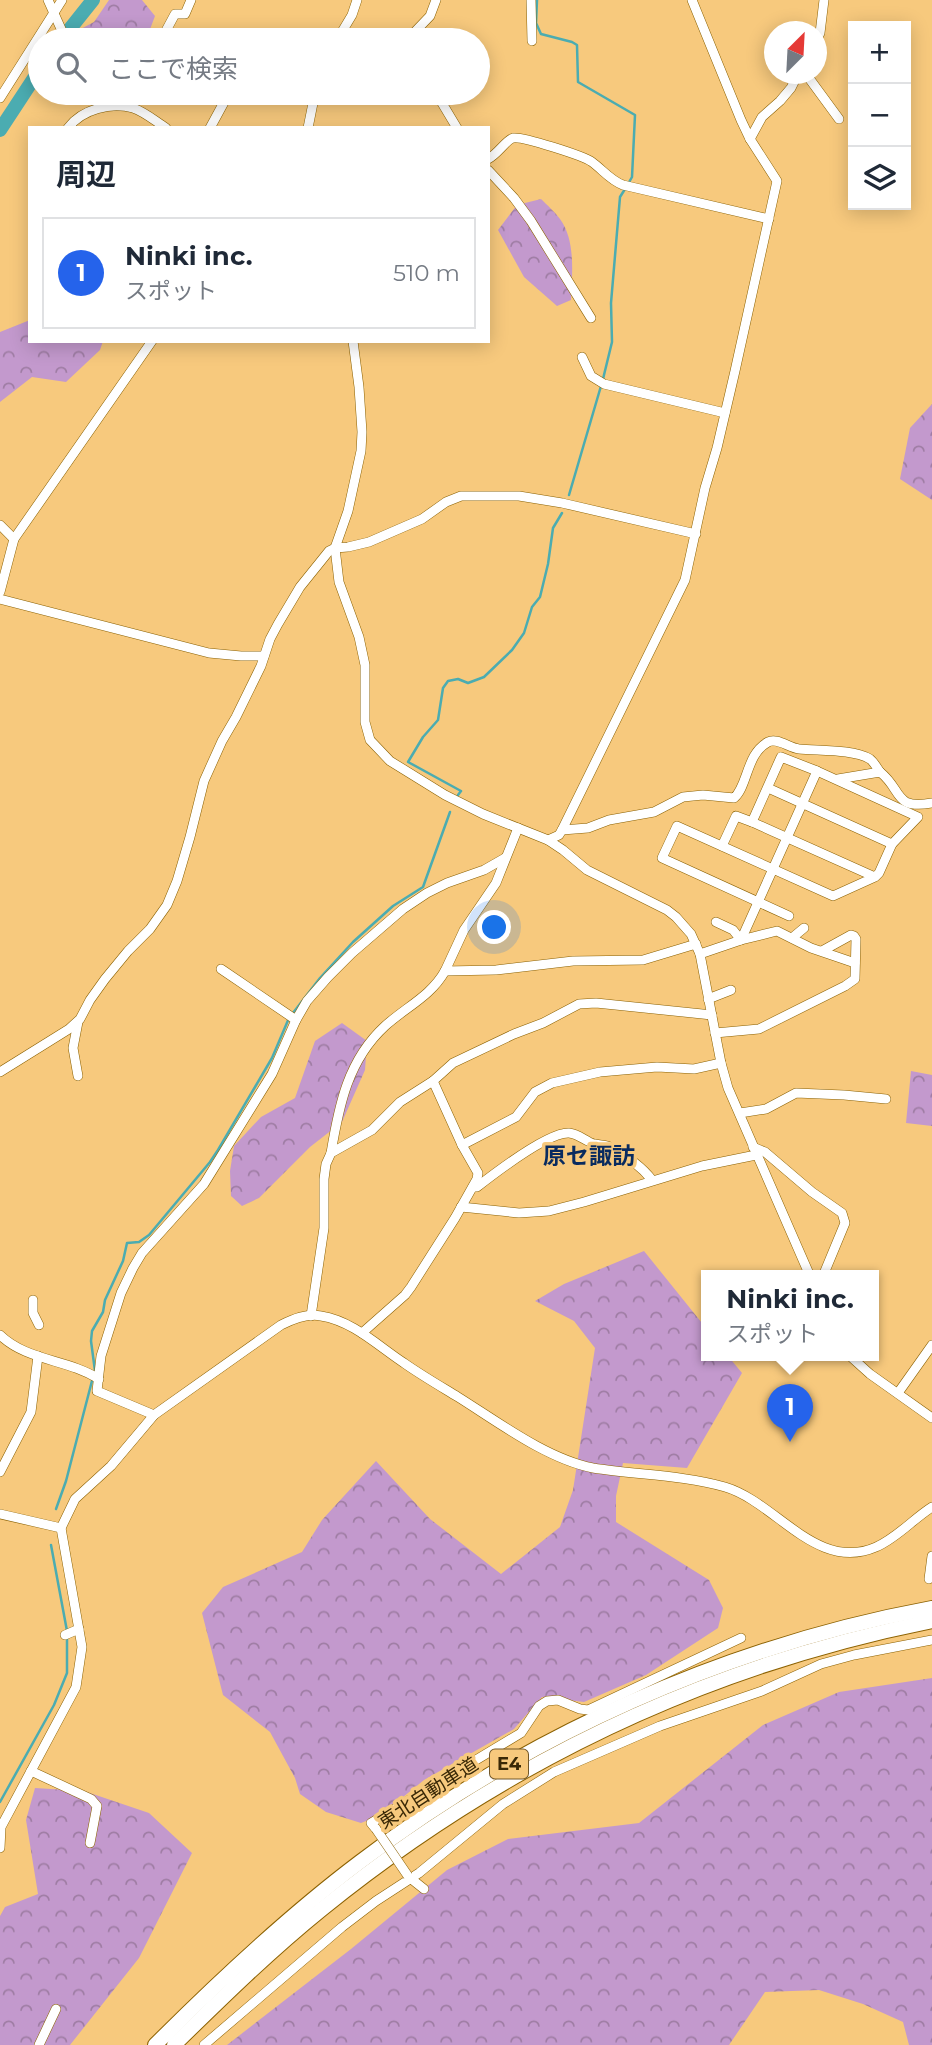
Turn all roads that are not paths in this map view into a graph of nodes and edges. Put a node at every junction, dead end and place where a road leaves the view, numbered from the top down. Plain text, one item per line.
1 (48, 0) edge
2 (62, 0) edge
3 (191, 0) edge
4 (358, 0) edge
5 (436, 0) edge
6 (531, 0) edge
7 (692, 0) edge
8 (824, 0) edge
9 (54, 14) junction
10 (821, 21) edge
11 (45, 28) edge
12 (60, 28) edge
13 (167, 28) edge
14 (344, 28) edge
15 (418, 28) edge
16 (532, 41) dead end
17 (28, 54) edge
18 (793, 84) edge
19 (813, 84) edge
20 (0, 98) edge
21 (222, 105) edge
22 (313, 105) edge
23 (443, 105) edge
24 (102, 106) joint
25 (131, 107) joint
26 (839, 119) dead end
27 (70, 126) edge
28 (163, 126) edge
29 (211, 126) edge
30 (308, 126) edge
31 (456, 126) edge
32 (750, 139) junction
33 (490, 158) edge
34 (490, 172) edge
35 (769, 219) junction
36 (591, 318) dead end
37 (151, 343) edge
38 (353, 343) edge
39 (582, 357) dead end
40 (724, 413) junction
41 (0, 525) edge
42 (696, 534) junction
43 (14, 539) junction
44 (335, 548) junction
45 (0, 592) edge
46 (0, 599) edge
47 (264, 656) junction
48 (817, 771) junction
49 (880, 772) junction
50 (836, 779) junction
51 (768, 788) junction
52 (803, 803) junction
53 (932, 803) edge
54 (752, 822) junction
55 (518, 828) junction
56 (562, 830) junction
57 (788, 837) junction
58 (548, 840) junction
59 (892, 844) junction
60 (722, 846) junction
61 (505, 858) junction
62 (772, 870) junction
63 (875, 877) junction
64 (757, 903) junction
65 (789, 916) dead end
66 (716, 922) dead end
67 (804, 928) dead end
68 (792, 938) junction
69 (741, 940) junction
70 (696, 944) junction
71 (822, 951) junction
72 (700, 954) junction
73 (855, 963) junction
74 (221, 969) dead end
75 (445, 971) junction
76 (731, 990) dead end
77 (708, 999) junction
78 (712, 1015) junction
79 (292, 1017) junction
80 (79, 1020) junction
81 (715, 1034) junction
82 (721, 1063) junction
83 (0, 1072) edge
84 (78, 1076) dead end
85 (433, 1080) junction
86 (886, 1099) dead end
87 (740, 1113) junction
88 (462, 1145) junction
89 (755, 1151) junction
90 (331, 1153) junction
91 (652, 1180) junction
92 (473, 1187) junction
93 (461, 1207) junction
94 (807, 1270) edge
95 (825, 1270) edge
96 (33, 1300) dead end
97 (311, 1316) junction
98 (39, 1325) dead end
99 (362, 1334) junction
100 (0, 1335) edge
101 (932, 1345) edge
102 (38, 1356) junction
103 (856, 1361) edge
104 (99, 1379) junction
105 (898, 1394) junction
106 (155, 1415) junction
107 (932, 1418) edge
108 (0, 1472) edge
109 (932, 1507) edge
110 (0, 1514) edge
111 (61, 1528) junction
112 (932, 1556) edge
113 (929, 1580) dead end
114 (932, 1608) edge
115 (932, 1621) edge
116 (741, 1638) dead end
117 (932, 1640) edge
118 (31, 1770) junction
119 (90, 1843) dead end
120 (0, 1847) edge
121 (409, 1877) junction
122 (424, 1889) dead end
123 (56, 2009) dead end
124 (39, 2045) edge
125 (155, 2045) edge
126 (174, 2045) edge
127 (204, 2045) edge

1 - 9 street
2 - 9 street
3 - 13 street
4 - 14 street
5 - 15 street
6 - 16 street
7 - 32 street
8 - 10 street
9 - 11 street
9 - 12 street
17 - 20 street
18 - 32 street
19 - 26 street
21 - 29 street
22 - 30 street
23 - 31 street
24 - 25 street
24 - 27 street
25 - 28 street
32 - 35 street
33 - 35 street
34 - 36 street
35 - 40 street
37 - 43 street
38 - 44 street
39 - 40 street
40 - 42 street
41 - 43 street
42 - 44 street
42 - 56 street
43 - 45 street
44 - 47 street
44 - 55 street
46 - 47 street
47 - 80 street
48 - 50 street
48 - 51 street
48 - 52 street
49 - 50 street
49 - 53 street
49 - 56 street
50 - 59 street
51 - 52 street
51 - 54 street
52 - 57 street
52 - 59 street
54 - 57 street
54 - 60 street
55 - 58 street
55 - 61 street
56 - 58 street
57 - 62 street
57 - 63 street
58 - 70 street
59 - 63 street
60 - 62 street
60 - 64 street
61 - 75 street
61 - 79 street
62 - 63 street
62 - 64 street
64 - 65 street
64 - 69 street
66 - 69 street
67 - 68 street
68 - 69 street
68 - 71 street
69 - 72 street
70 - 72 street
70 - 75 street
71 - 73 street
71 - 73 street
72 - 77 street
73 - 81 street
74 - 79 street
75 - 90 street
76 - 77 street
77 - 78 street
78 - 81 street
78 - 85 street
79 - 104 street
80 - 83 street
80 - 84 street
81 - 82 street
82 - 87 street
82 - 88 street
85 - 88 street
85 - 90 street
86 - 87 street
87 - 89 street
88 - 92 street
89 - 91 street
89 - 94 street
89 - 95 street
90 - 97 street
91 - 92 street
91 - 93 street
92 - 93 street
93 - 99 street
96 - 98 street
97 - 99 street
97 - 106 street
99 - 109 street
100 - 102 street
101 - 105 street
102 - 104 street
102 - 108 street
103 - 105 street
104 - 106 street
105 - 107 street
106 - 111 street
110 - 111 street
111 - 118 street
112 - 113 street
114 - 125 highway, 東北自動車道 / E4
115 - 126 highway, 東北自動車道 / E4
116 - 121 street, bridge
117 - 121 street
118 - 119 street
118 - 120 street
121 - 122 street
121 - 127 street
123 - 124 street

